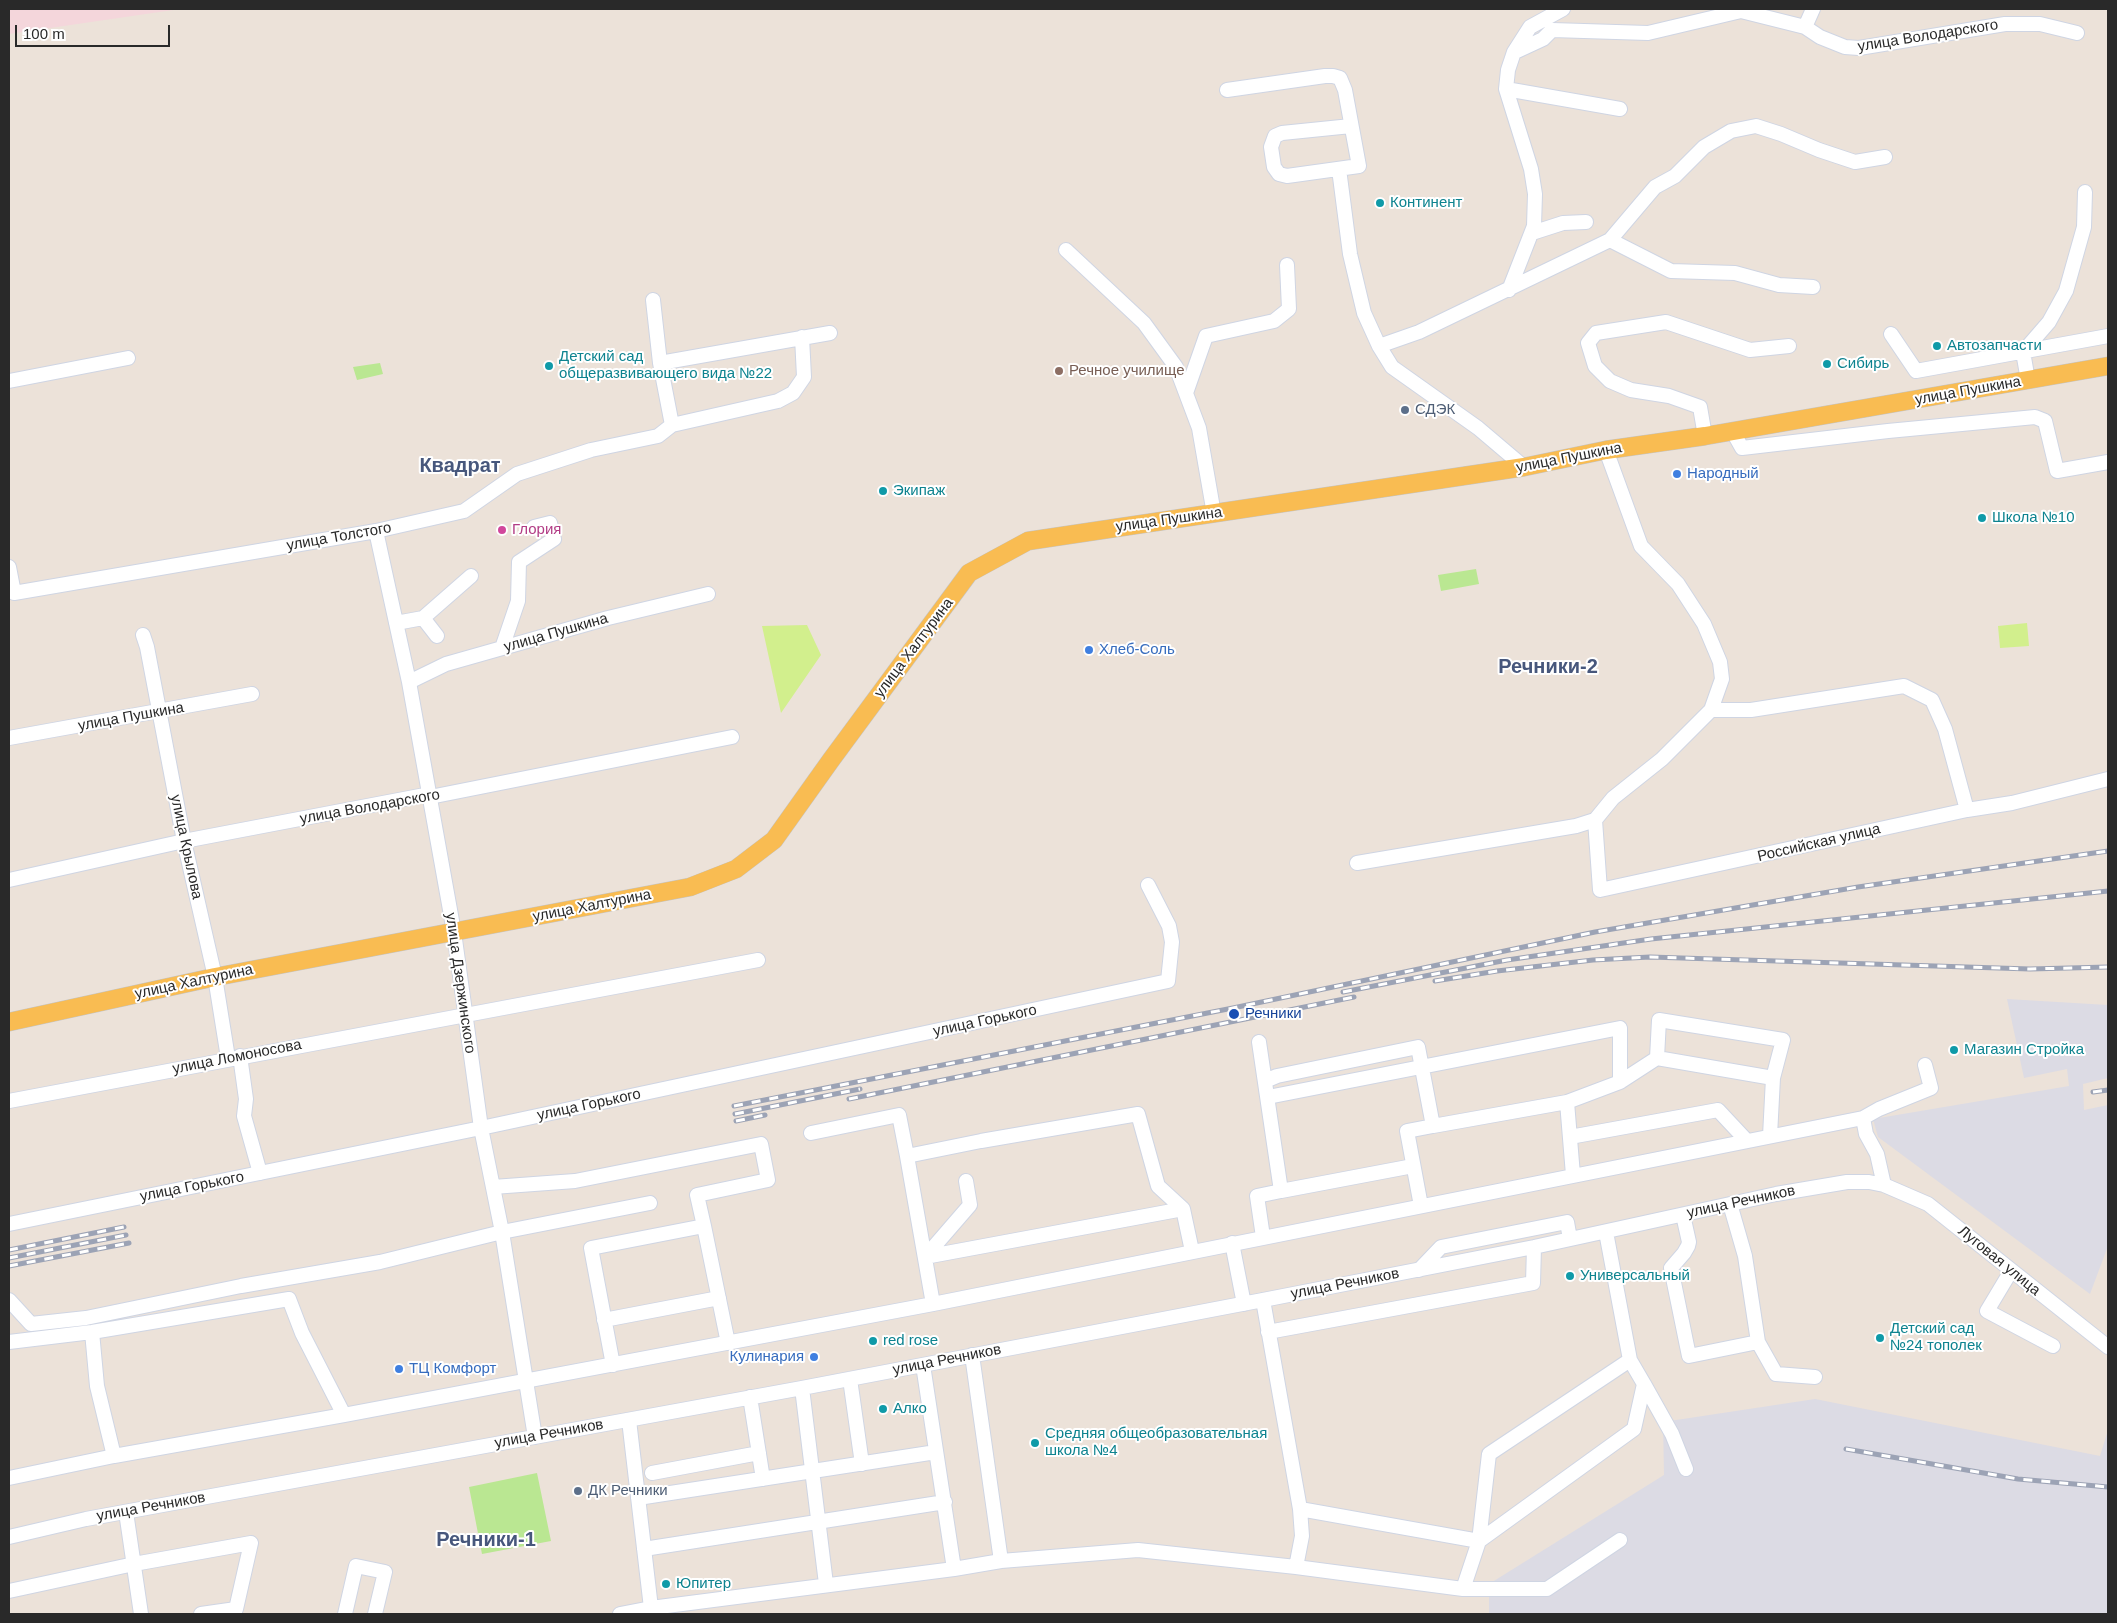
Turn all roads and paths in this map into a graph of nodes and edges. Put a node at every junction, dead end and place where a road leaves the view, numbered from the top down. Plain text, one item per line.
1 (1563, 9) edge
2 (1813, 9) edge
3 (1805, 27) junction
4 (2077, 33) dead end
5 (1514, 52) junction
6 (1506, 89) junction
7 (1227, 90) dead end
8 (1620, 110) dead end
9 (1351, 126) junction
10 (1885, 157) dead end
11 (1339, 169) junction
12 (2085, 192) dead end
13 (1586, 222) dead end
14 (1532, 233) junction
15 (1610, 240) junction
16 (1066, 250) dead end
17 (1287, 265) dead end
18 (1813, 287) dead end
19 (1508, 290) junction
20 (652, 300) dead end
21 (830, 333) dead end
22 (1891, 334) dead end
23 (2108, 336) edge
24 (802, 337) junction
25 (1379, 346) junction
26 (1789, 346) dead end
27 (2023, 352) junction
28 (128, 358) dead end
29 (660, 363) junction
30 (2108, 366) edge
31 (2028, 380) junction
32 (9, 381) edge
33 (1186, 393) junction
34 (672, 425) junction
35 (1733, 432) junction
36 (1705, 436) junction
37 (1606, 450) junction
38 (2108, 462) edge
39 (1524, 467) junction
40 (1214, 514) junction
41 (534, 527) dead end
42 (376, 531) junction
43 (1028, 541) joint
44 (9, 568) edge
45 (471, 576) dead end
46 (708, 594) dead end
47 (424, 618) junction
48 (396, 623) junction
49 (143, 635) dead end
50 (437, 636) dead end
51 (502, 648) junction
52 (409, 682) junction
53 (252, 694) dead end
54 (1711, 710) junction
55 (159, 712) junction
56 (732, 737) dead end
57 (9, 738) edge
58 (2108, 779) edge
59 (430, 798) junction
60 (1967, 810) junction
61 (1595, 820) junction
62 (184, 841) junction
63 (1357, 863) dead end
64 (9, 880) edge
65 (1148, 886) dead end
66 (454, 932) junction
67 (758, 960) dead end
68 (215, 977) junction
69 (466, 1015) junction
70 (9, 1022) edge
71 (1258, 1042) dead end
72 (234, 1057) junction
73 (1657, 1058) junction
74 (1925, 1065) dead end
75 (1422, 1067) junction
76 (1773, 1078) junction
77 (1265, 1082) junction
78 (1620, 1082) junction
79 (1268, 1097) junction
80 (9, 1101) edge
81 (1567, 1102) junction
82 (1862, 1118) junction
83 (1434, 1126) junction
84 (481, 1128) junction
85 (811, 1134) dead end
86 (1770, 1136) junction
87 (1570, 1138) junction
88 (1747, 1141) junction
89 (907, 1156) junction
90 (1413, 1166) junction
91 (260, 1173) junction
92 (1573, 1175) junction
93 (966, 1182) dead end
94 (1884, 1185) junction
95 (493, 1187) junction
96 (1281, 1191) junction
97 (650, 1203) dead end
98 (1730, 1204) junction
99 (1421, 1206) junction
100 (1184, 1209) junction
101 (1683, 1215) junction
102 (9, 1224) edge
103 (704, 1226) junction
104 (502, 1232) junction
105 (1606, 1232) junction
106 (1263, 1237) junction
107 (1570, 1239) junction
108 (1232, 1243) junction
109 (1534, 1247) junction
110 (1192, 1251) junction
111 (925, 1257) junction
112 (1419, 1270) junction
113 (2011, 1271) junction
114 (719, 1298) junction
115 (9, 1300) edge
116 (1263, 1300) junction
117 (934, 1304) junction
118 (1244, 1304) junction
119 (604, 1320) junction
120 (92, 1332) junction
121 (1268, 1332) junction
122 (9, 1342) edge
123 (1758, 1342) junction
124 (728, 1343) junction
125 (2054, 1346) dead end
126 (2108, 1347) edge
127 (972, 1355) junction
128 (1630, 1360) junction
129 (612, 1365) junction
130 (923, 1365) junction
131 (1815, 1377) dead end
132 (850, 1379) junction
133 (524, 1382) junction
134 (1644, 1384) junction
135 (802, 1388) junction
136 (750, 1397) junction
137 (344, 1415) junction
138 (629, 1420) junction
139 (535, 1437) junction
140 (936, 1452) junction
141 (759, 1453) junction
142 (114, 1456) junction
143 (862, 1464) junction
144 (1686, 1469) dead end
145 (813, 1472) junction
146 (652, 1473) dead end
147 (9, 1478) edge
148 (763, 1479) junction
149 (638, 1498) junction
150 (945, 1502) junction
151 (1300, 1509) junction
152 (126, 1512) junction
153 (819, 1522) junction
154 (9, 1537) edge
155 (1620, 1540) dead end
156 (1479, 1541) junction
157 (644, 1549) junction
158 (1001, 1561) junction
159 (134, 1564) junction
160 (1296, 1567) junction
161 (954, 1569) junction
162 (826, 1584) junction
163 (1463, 1589) junction
164 (9, 1591) edge
165 (651, 1608) junction
166 (141, 1614) edge
167 (201, 1614) edge
168 (345, 1614) edge
169 (375, 1614) edge
170 (620, 1614) edge

1 - 5 street
2 - 3 street
3 - 4 street, улица Володарского
3 - 5 street, улица Володарского
5 - 6 street
6 - 8 street
6 - 14 street
7 - 9 street
9 - 11 street
9 - 11 street
10 - 15 street
11 - 25 street
12 - 27 street
13 - 14 street
14 - 19 street
15 - 18 street
15 - 19 street
16 - 33 street
17 - 33 street
19 - 25 street
20 - 29 street
21 - 24 street
22 - 27 street
23 - 27 street
24 - 29 street
24 - 34 street, улица Толстого
25 - 39 street
26 - 36 street
27 - 31 street
28 - 32 street
29 - 34 street
30 - 31 main road, улица Пушкина
31 - 35 main road, улица Пушкина
33 - 40 street
34 - 42 street, улица Толстого
35 - 36 main road, улица Пушкина
35 - 38 street
36 - 37 main road, улица Пушкина
37 - 39 main road, улица Пушкина
37 - 54 street
39 - 40 main road, улица Пушкина
40 - 43 main road, улица Пушкина
41 - 51 street
42 - 44 street, улица Толстого
42 - 48 street, улица Дзержинского
43 - 66 main road, улица Халтурина
45 - 47 street
46 - 51 street, улица Пушкина
47 - 48 street
47 - 50 street
48 - 52 street, улица Дзержинского
49 - 55 street, улица Крылова
51 - 52 street, улица Пушкина
52 - 59 street, улица Дзержинского
53 - 55 street, улица Пушкина
54 - 60 street
54 - 61 street
55 - 57 street, улица Пушкина
55 - 62 street, улица Крылова
56 - 59 street, улица Володарского
58 - 60 street, Российская улица
59 - 62 street, улица Володарского
59 - 66 street, улица Дзержинского
60 - 61 street, Российская улица
61 - 63 street
62 - 64 street, улица Володарского
62 - 68 street, улица Крылова
65 - 84 street, улица Горького
66 - 68 main road, улица Халтурина
66 - 69 street, улица Дзержинского
67 - 69 street, улица Ломоносова
68 - 70 main road, улица Халтурина
68 - 72 street, улица Крылова
69 - 72 street, улица Ломоносова
69 - 84 street, улица Дзержинского
71 - 77 street
72 - 80 street, улица Ломоносова
72 - 91 street, улица Крылова
73 - 76 street
73 - 76 street
73 - 78 street
74 - 82 street
75 - 77 street
75 - 78 street
75 - 79 street
75 - 83 street
76 - 86 street
77 - 79 street
78 - 81 street
79 - 96 street
81 - 83 street
81 - 87 street
82 - 86 street
82 - 94 street
83 - 90 street
84 - 91 street, улица Горького
84 - 95 street, улица Дзержинского
85 - 89 street
86 - 88 street
87 - 88 street
87 - 92 street
88 - 92 street
89 - 100 street
89 - 111 street
90 - 96 street
90 - 99 street
91 - 102 street, улица Горького
92 - 99 street
93 - 111 street
94 - 98 street, улица Речников
94 - 113 street, Луговая улица
95 - 103 street
95 - 104 street, улица Дзержинского
96 - 106 street
97 - 104 street
98 - 101 street, улица Речников
98 - 123 street
99 - 106 street
100 - 110 street
100 - 111 street
101 - 105 street, улица Речников
101 - 123 street
103 - 114 street
103 - 119 street
104 - 115 street
104 - 133 street, улица Дзержинского
105 - 107 street, улица Речников
105 - 128 street
106 - 108 street
107 - 109 street, улица Речников
107 - 112 street
108 - 110 street
108 - 118 street
109 - 112 street, улица Речников
109 - 121 street
110 - 117 street
111 - 117 street
112 - 116 street, улица Речников
113 - 125 street
113 - 126 street, Луговая улица
114 - 119 street
114 - 124 street
116 - 118 street, улица Речников
116 - 121 street
117 - 124 street
118 - 127 street, улица Речников
119 - 129 street
120 - 122 street
120 - 137 street
120 - 142 street
121 - 151 street
123 - 131 street
124 - 129 street
127 - 130 street, улица Речников
127 - 158 street
128 - 134 street
128 - 156 street
129 - 133 street
130 - 132 street, улица Речников
130 - 140 street
132 - 135 street, улица Речников
132 - 143 street
133 - 137 street
133 - 139 street, улица Дзержинского
134 - 144 street
134 - 156 street
135 - 136 street, улица Речников
135 - 145 street
136 - 138 street, улица Речников
136 - 141 street
137 - 142 street
138 - 139 street, улица Речников
138 - 149 street
139 - 152 street, улица Речников
140 - 143 street
140 - 150 street
141 - 146 street
141 - 148 street
142 - 147 street
143 - 145 street
145 - 148 street
145 - 153 street
148 - 149 street
149 - 157 street
150 - 153 street
150 - 161 street
151 - 156 street
151 - 160 street
152 - 154 street, улица Речников
152 - 159 street
153 - 157 street
153 - 162 street
155 - 163 street
156 - 163 street
157 - 165 street
158 - 160 street
158 - 161 street
159 - 164 street
159 - 166 street
159 - 167 street
160 - 163 street
161 - 162 street
162 - 165 street
165 - 170 street
168 - 169 street

